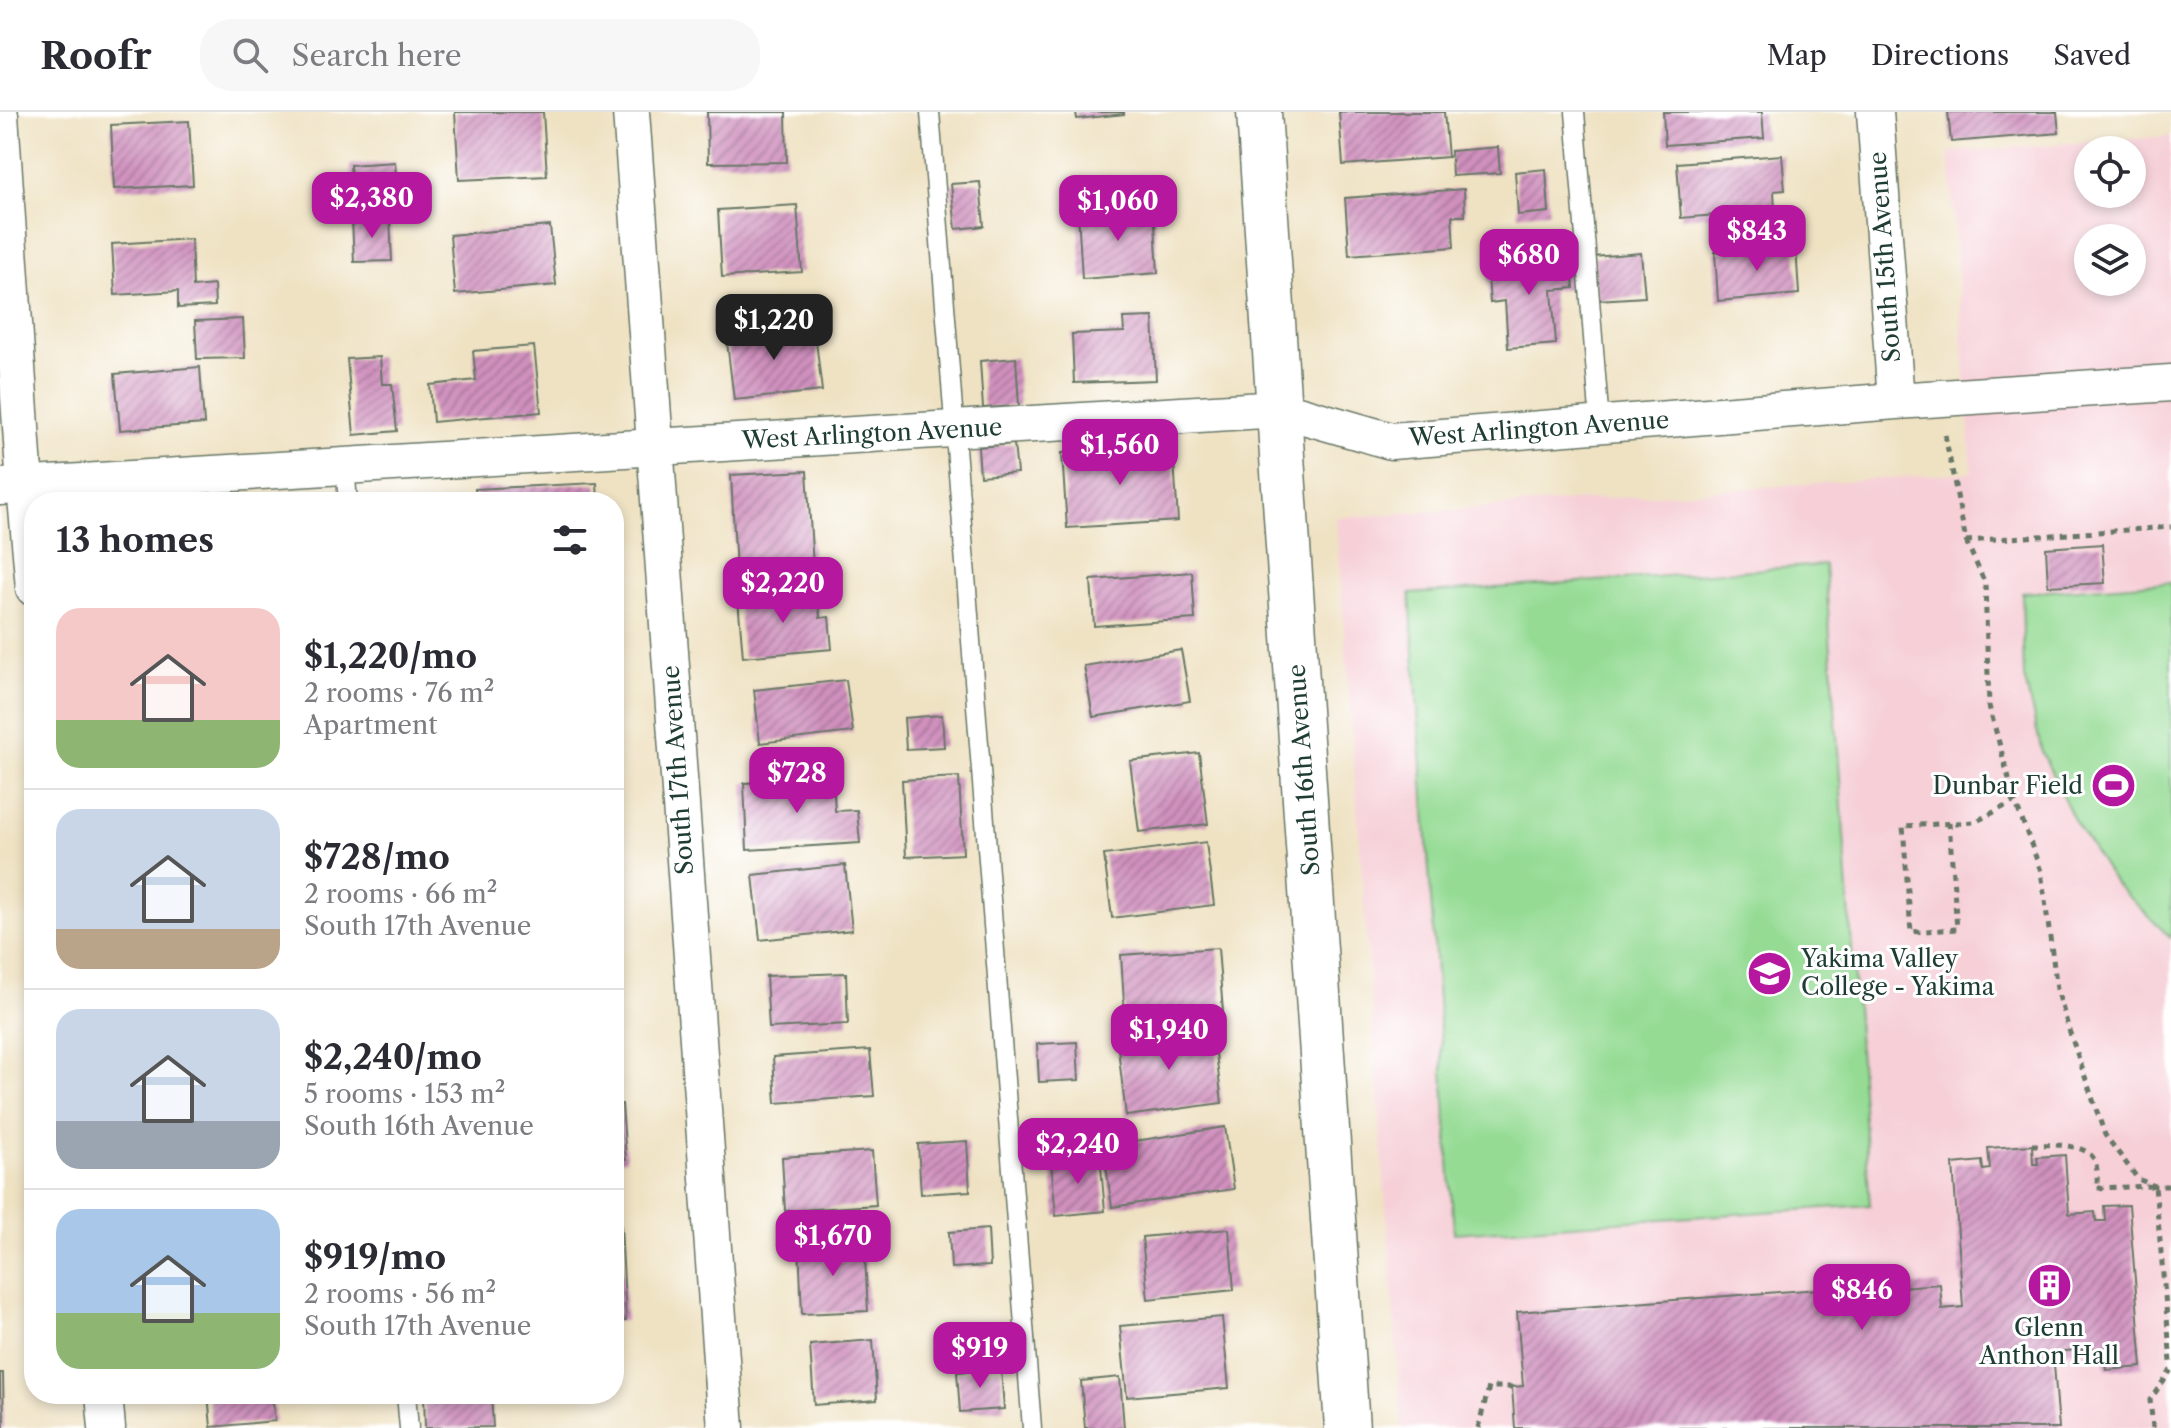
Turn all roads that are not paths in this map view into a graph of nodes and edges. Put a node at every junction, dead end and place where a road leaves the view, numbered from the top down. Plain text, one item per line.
1 (631, 112) edge
2 (930, 112) edge
3 (1259, 112) edge
4 (1575, 112) edge
5 (1875, 112) edge
6 (0, 115) edge
7 (2171, 383) edge
8 (1896, 401) junction
9 (1280, 409) junction
10 (1600, 425) junction
11 (954, 429) junction
12 (655, 448) junction
13 (345, 467) junction
14 (12, 487) edge
15 (347, 492) edge
16 (24, 542) edge
17 (105, 1404) edge
18 (407, 1404) edge
19 (107, 1428) edge
20 (409, 1428) edge
21 (726, 1428) edge
22 (1032, 1428) edge
23 (1347, 1428) edge

1 - 12 street, South 17th Avenue
2 - 11 lane
3 - 9 main road, South 16th Avenue
4 - 10 lane
5 - 8 street, South 15th Avenue
6 - 14 street
7 - 8 street, West Arlington Avenue
8 - 10 street, West Arlington Avenue
9 - 10 street, West Arlington Avenue
9 - 11 street, West Arlington Avenue
9 - 23 main road, South 16th Avenue
11 - 12 street, West Arlington Avenue
11 - 22 lane
12 - 13 street, West Arlington Avenue
12 - 21 street, South 17th Avenue
13 - 14 street, West Arlington Avenue
13 - 15 lane
14 - 16 street
17 - 19 street
18 - 20 lane

